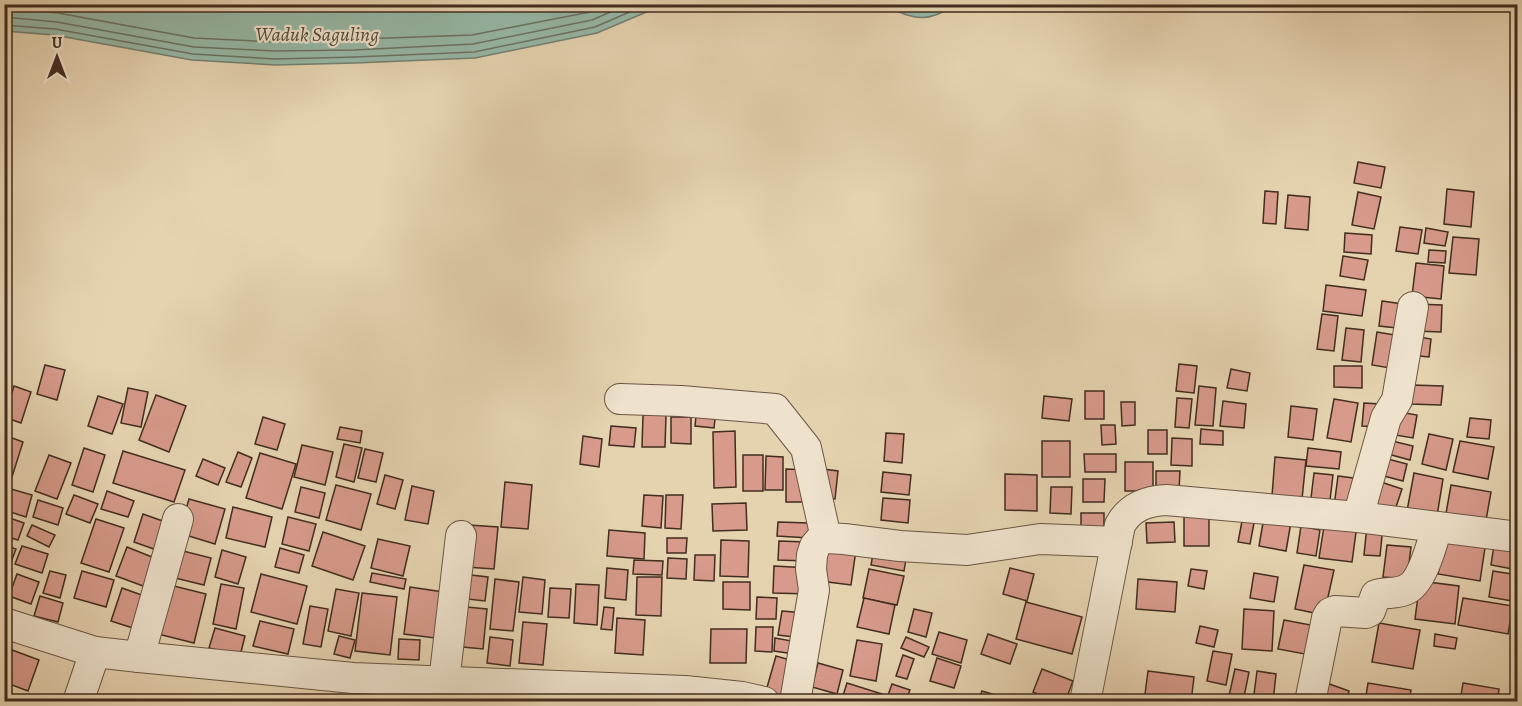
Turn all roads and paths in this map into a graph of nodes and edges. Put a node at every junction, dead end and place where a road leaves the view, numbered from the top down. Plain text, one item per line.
1 (1413, 307) dead end
2 (620, 399) dead end
3 (1358, 517) junction
4 (178, 519) dead end
5 (1437, 527) junction
6 (461, 536) dead end
7 (1518, 537) edge
8 (826, 538) junction
9 (1117, 542) junction
10 (4, 623) edge
11 (95, 652) junction
12 (139, 657) junction
13 (444, 682) junction
14 (78, 702) edge
15 (764, 702) edge
16 (795, 702) edge
17 (1085, 702) edge
18 (1310, 702) edge

1 - 3 street
2 - 8 street
3 - 5 street
3 - 9 street
4 - 12 street
5 - 7 street
5 - 18 street
6 - 13 street
8 - 9 street
8 - 16 street
9 - 17 street
10 - 11 street
11 - 12 street
11 - 14 street
12 - 13 street
13 - 15 street

